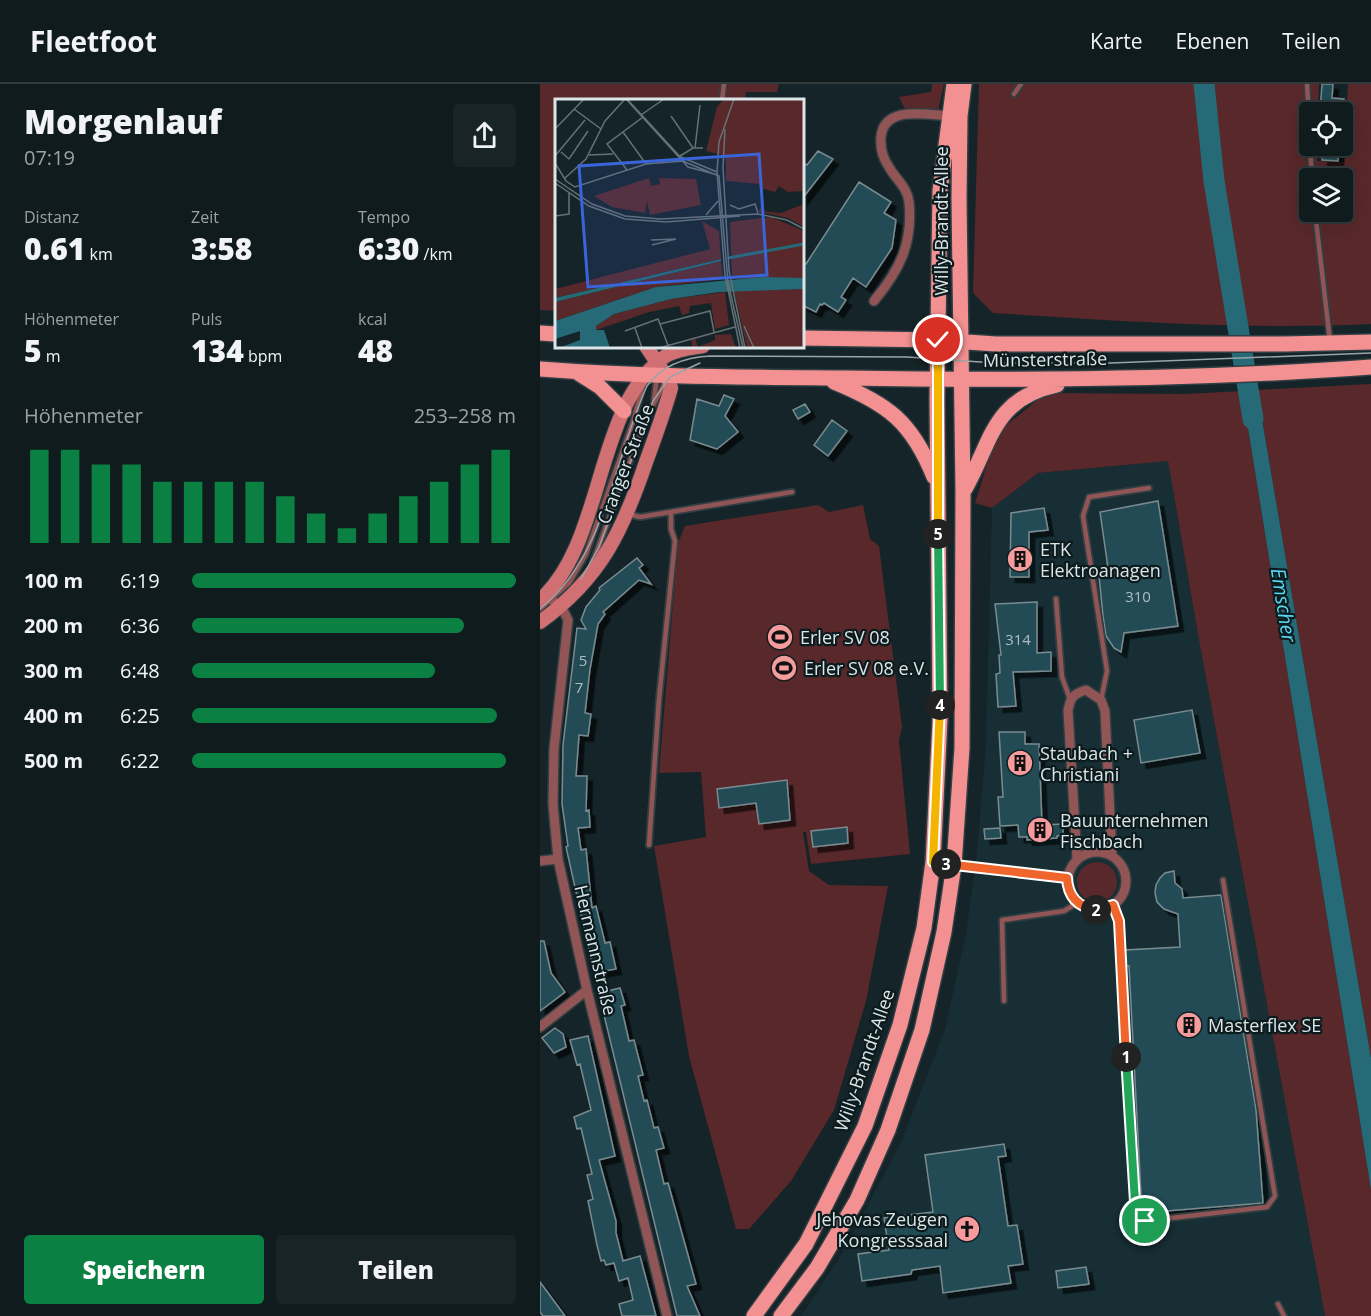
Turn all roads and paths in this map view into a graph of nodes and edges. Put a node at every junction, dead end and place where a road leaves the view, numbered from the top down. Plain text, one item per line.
1 (724, 84) edge
2 (954, 84) edge
3 (964, 84) edge
4 (1021, 84) edge
5 (1307, 84) edge
6 (1014, 94) dead end
7 (722, 99) edge
8 (1308, 102) edge
9 (955, 116) junction
10 (1316, 222) edge
11 (874, 301) dead end
12 (540, 333) edge
13 (555, 334) edge
14 (804, 338) edge
15 (938, 340) junction
16 (961, 341) junction
17 (1371, 342) edge
18 (1330, 344) junction
19 (693, 348) edge
20 (1371, 367) edge
21 (540, 369) edge
22 (658, 369) edge
23 (576, 372) junction
24 (697, 378) junction
25 (826, 378) junction
26 (938, 379) junction
27 (1080, 379) junction
28 (962, 380) junction
29 (660, 404) junction
30 (628, 417) junction
31 (938, 488) junction
32 (1149, 489) dead end
33 (792, 492) dead end
34 (963, 492) junction
35 (671, 512) junction
36 (628, 514) junction
37 (580, 536) junction
38 (611, 548) junction
39 (586, 554) junction
40 (595, 558) junction
41 (1056, 599) dead end
42 (551, 601) edge
43 (540, 609) edge
44 (540, 616) edge
45 (540, 622) edge
46 (1070, 699) junction
47 (1101, 700) junction
48 (649, 844) dead end
49 (1112, 856) junction
50 (558, 859) junction
51 (1077, 860) junction
52 (540, 861) edge
53 (933, 862) junction
54 (954, 865) junction
55 (1067, 878) junction
56 (1223, 880) dead end
57 (1077, 903) junction
58 (1113, 905) junction
59 (587, 990) junction
60 (1004, 1001) dead end
61 (540, 1027) edge
62 (1278, 1304) dead end
63 (667, 1316) edge
64 (754, 1316) edge
65 (781, 1316) edge
66 (1284, 1316) edge

1 - 7 lane
2 - 9 main road, Willy-Brandt-Allee
3 - 9 main road, Willy-Brandt-Allee
4 - 6 lane
5 - 8 lane
9 - 11 street, Willy-Brandt-Allee
9 - 15 main road, Willy-Brandt-Allee
9 - 16 main road, Willy-Brandt-Allee
10 - 18 lane
12 - 13 main road
14 - 15 main road, Münsterstraße
15 - 16 main road, Münsterstraße
15 - 26 main road, Willy-Brandt-Allee
16 - 18 main road, Münsterstraße
16 - 28 main road, Willy-Brandt-Allee
17 - 18 main road, Münsterstraße
19 - 22 main road
20 - 27 main road, Münsterstraße
21 - 23 main road, Münsterstraße
22 - 23 main road, Münsterstraße
22 - 24 main road, Münsterstraße
22 - 29 main road, Cranger Straße
22 - 30 main road, Cranger Straße
23 - 30 main road
24 - 25 main road, Münsterstraße
24 - 29 main road
25 - 26 main road, Münsterstraße
25 - 31 main road
26 - 28 main road, Münsterstraße
26 - 31 main road, Willy-Brandt-Allee
27 - 28 main road, Münsterstraße
27 - 34 main road
28 - 34 main road, Willy-Brandt-Allee
29 - 36 main road, Cranger Straße
29 - 40 lane
30 - 37 main road, Cranger Straße
30 - 39 lane
31 - 53 main road, Willy-Brandt-Allee
32 - 47 lane
33 - 35 lane
34 - 54 main road, Willy-Brandt-Allee
35 - 36 lane
35 - 48 lane
36 - 38 main road, Cranger Straße
37 - 39 lane
37 - 42 main road, Cranger Straße
38 - 40 lane
38 - 42 main road, Cranger Straße
39 - 40 lane
39 - 42 lane
40 - 42 lane
41 - 46 lane
42 - 43 lane
42 - 44 lane
42 - 45 main road, Cranger Straße
42 - 50 street, Hermannstraße
46 - 47 street
46 - 51 street
47 - 49 street
49 - 51 street
49 - 58 street
50 - 52 street
50 - 59 street, Hermannstraße
51 - 55 street
53 - 54 street
53 - 64 main road, Willy-Brandt-Allee
54 - 55 street
54 - 65 main road, Willy-Brandt-Allee
55 - 57 street
56 - 58 lane
57 - 58 street
57 - 60 lane
59 - 61 street
59 - 63 street, Hermannstraße
62 - 66 lane

